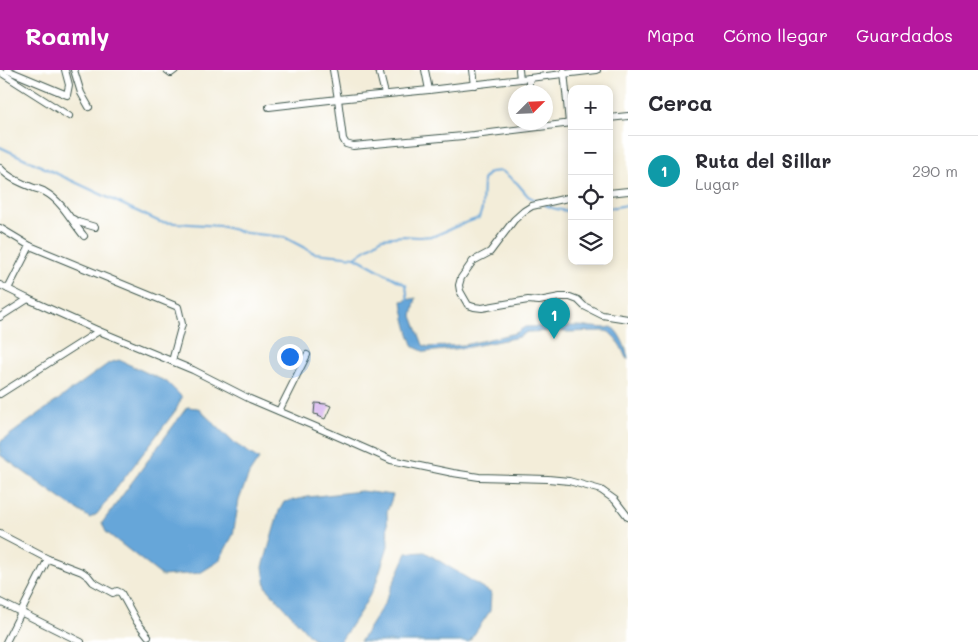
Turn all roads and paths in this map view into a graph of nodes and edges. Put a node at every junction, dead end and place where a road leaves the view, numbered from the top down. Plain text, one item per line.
1 (7, 70) edge
2 (65, 70) edge
3 (74, 70) edge
4 (167, 70) edge
5 (175, 70) edge
6 (333, 70) edge
7 (379, 70) edge
8 (425, 70) edge
9 (473, 70) edge
10 (519, 70) edge
11 (597, 70) edge
12 (0, 72) edge
13 (564, 72) edge
14 (529, 78) junction
15 (520, 79) junction
16 (475, 85) junction
17 (529, 85) edge
18 (429, 90) junction
19 (385, 94) junction
20 (338, 99) junction
21 (568, 101) edge
22 (89, 107) dead end
23 (269, 108) dead end
24 (69, 116) dead end
25 (628, 116) edge
26 (613, 118) edge
27 (568, 123) edge
28 (553, 124) edge
29 (508, 129) edge
30 (0, 168) edge
31 (628, 191) edge
32 (613, 193) edge
33 (568, 198) edge
34 (70, 217) junction
35 (95, 227) dead end
36 (0, 228) edge
37 (84, 236) dead end
38 (30, 246) junction
39 (0, 285) edge
40 (8, 289) junction
41 (28, 300) junction
42 (0, 317) edge
43 (628, 319) edge
44 (99, 331) junction
45 (307, 355) dead end
46 (172, 361) junction
47 (0, 394) edge
48 (279, 411) junction
49 (628, 517) edge
50 (0, 534) edge
51 (48, 559) junction
52 (0, 602) edge
53 (20, 613) junction
54 (148, 636) dead end
55 (6, 642) edge
56 (81, 642) edge

1 - 2 street
3 - 22 street
4 - 5 street
6 - 20 street
7 - 19 street
8 - 18 street
9 - 16 street
10 - 15 street
11 - 13 street
12 - 24 street
13 - 14 street
13 - 21 street
14 - 15 street
14 - 17 street
15 - 16 street
16 - 18 street
18 - 19 street
19 - 20 street
20 - 23 street
20 - 29 street
25 - 26 street
27 - 28 street
30 - 34 street
31 - 32 street
33 - 43 street
34 - 35 street
34 - 37 street
36 - 38 street
38 - 40 street
38 - 46 street
39 - 40 street
40 - 41 street
41 - 42 street
41 - 44 street
44 - 46 street
44 - 47 street
45 - 48 street
46 - 48 street
48 - 49 street
50 - 51 street
51 - 53 street
51 - 54 street
52 - 53 street
53 - 55 street
53 - 56 street

